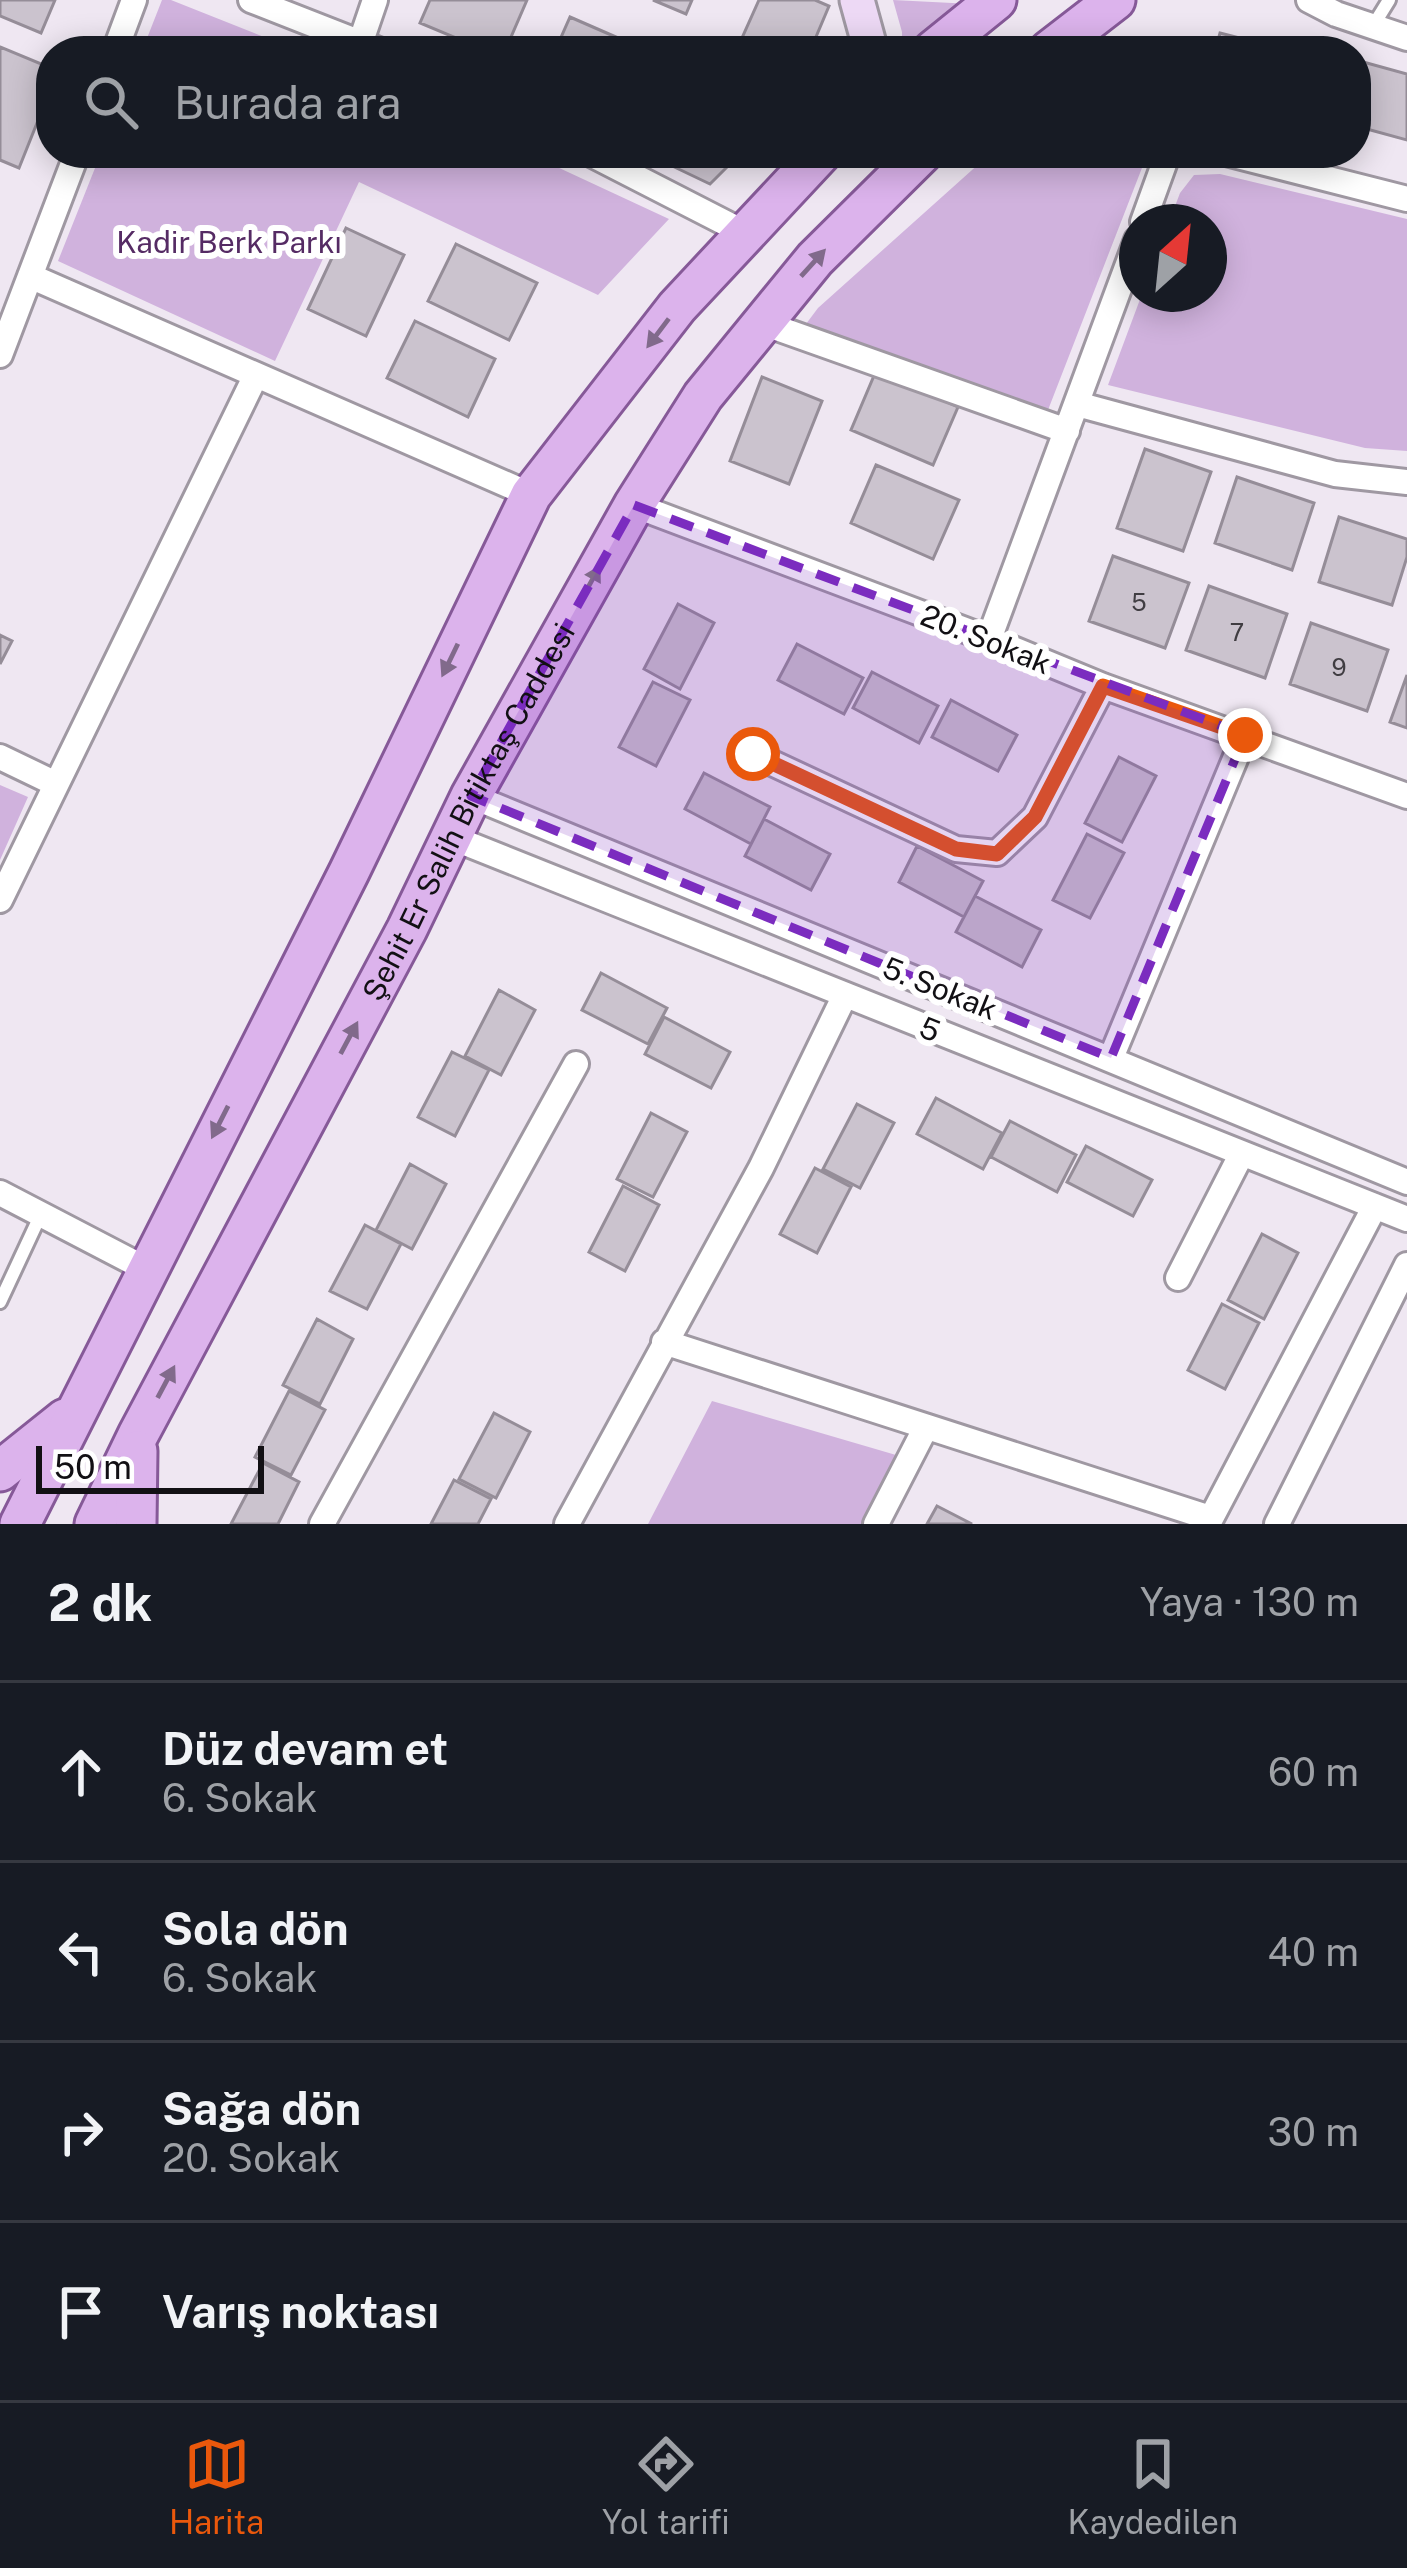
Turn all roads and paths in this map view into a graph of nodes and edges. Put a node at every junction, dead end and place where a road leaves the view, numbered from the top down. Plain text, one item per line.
1 (134, 0) edge
2 (251, 0) edge
3 (375, 0) edge
4 (857, 0) edge
5 (996, 0) edge
6 (1115, 0) edge
7 (1309, 0) edge
8 (1389, 0) edge
9 (1373, 27) junction
10 (121, 36) edge
11 (345, 36) edge
12 (372, 36) edge
13 (867, 36) edge
14 (952, 36) edge
15 (1068, 36) edge
16 (1407, 38) edge
17 (71, 168) edge
18 (618, 168) edge
19 (806, 168) edge
20 (907, 168) edge
21 (1163, 168) edge
22 (1285, 168) edge
23 (1407, 199) edge
24 (1150, 204) edge
25 (743, 232) junction
26 (31, 276) junction
27 (1119, 289) edge
28 (763, 323) junction
29 (0, 355) edge
30 (256, 375) junction
31 (1077, 404) junction
32 (1067, 431) junction
33 (1407, 482) edge
34 (531, 495) junction
35 (634, 506) junction
36 (989, 639) junction
37 (1103, 686) junction
38 (1245, 735) junction
39 (753, 754) dead end
40 (0, 757) edge
41 (56, 784) junction
42 (471, 796) junction
43 (1407, 796) edge
44 (453, 838) junction
45 (0, 900) edge
46 (845, 995) junction
47 (1111, 1058) junction
48 (576, 1064) dead end
49 (1241, 1155) junction
50 (1407, 1182) edge
51 (0, 1193) edge
52 (1375, 1206) junction
53 (40, 1214) junction
54 (1407, 1219) edge
55 (1407, 1265) edge
56 (146, 1269) junction
57 (1178, 1278) dead end
58 (0, 1302) edge
59 (664, 1342) junction
60 (77, 1407) junction
61 (926, 1427) junction
62 (138, 1435) junction
63 (0, 1471) edge
64 (1209, 1521) edge
65 (20, 1524) edge
66 (94, 1524) edge
67 (136, 1524) edge
68 (322, 1524) edge
69 (566, 1524) edge
70 (876, 1524) edge
71 (1277, 1524) edge

1 - 10 street
2 - 11 street
3 - 12 street
4 - 13 street
5 - 14 main road
6 - 15 main road
7 - 9 street
8 - 9 lane
9 - 16 street
17 - 26 street
18 - 25 street
19 - 25 main road
28 -> 20 main road, Şehit Er Salih Bitiktaş Caddesi
21 - 24 street
22 - 23 street
25 -> 34 main road
26 - 29 street
26 - 30 street
27 - 31 street
28 - 32 street
28 - 35 main road, Şehit Er Salih Bitiktaş Caddesi
30 - 34 street
30 - 41 street
31 - 32 street
31 - 33 street
32 - 36 street
34 -> 56 main road
35 - 36 street, 20. Sokak
42 -> 35 main road, Şehit Er Salih Bitiktaş Caddesi
36 - 37 street, 20. Sokak
37 - 38 street, 20. Sokak
37 - 39 street
38 - 43 street, 20. Sokak
38 - 47 street
40 - 41 street
41 - 45 street
42 - 44 main road, Şehit Er Salih Bitiktaş Caddesi
42 - 47 street, 5. Sokak
44 - 46 street, 5
62 -> 44 main road, Şehit Er Salih Bitiktaş Caddesi
46 - 49 street, 5
46 - 59 street
47 - 50 street, 5. Sokak
48 - 68 street
49 - 52 street, 5
49 - 57 street
51 - 53 street
52 - 54 street, 5
52 - 64 street
53 - 56 street
53 - 58 lane
55 - 71 street
56 - 60 main road
59 - 61 street
59 - 69 street
60 - 63 main road
60 - 65 main road
61 - 64 street
61 - 70 street
62 - 66 main road, Şehit Er Salih Bitiktaş Caddesi
62 - 67 main road

